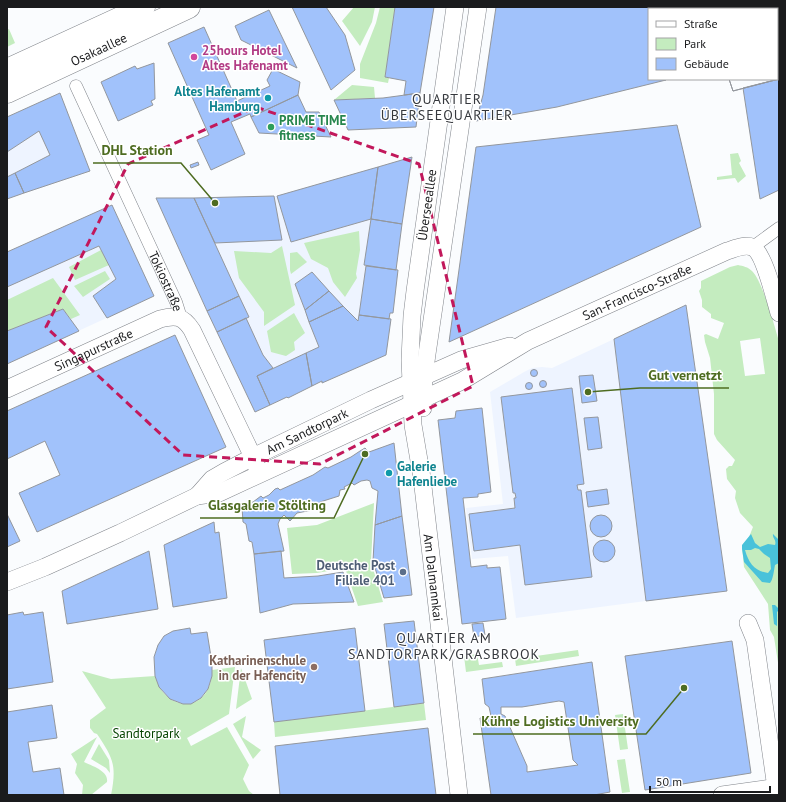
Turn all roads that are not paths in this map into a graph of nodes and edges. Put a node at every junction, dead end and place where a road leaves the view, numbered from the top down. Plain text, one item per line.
1 (144, 7) edge
2 (190, 7) edge
3 (455, 7) edge
4 (478, 7) edge
5 (7, 70) edge
6 (76, 86) dead end
7 (7, 92) edge
8 (779, 228) edge
9 (750, 247) junction
10 (779, 313) edge
11 (181, 318) junction
12 (528, 341) junction
13 (417, 379) junction
14 (7, 389) edge
15 (417, 401) junction
16 (253, 457) junction
17 (259, 474) junction
18 (197, 496) junction
19 (7, 582) edge
20 (748, 623) dead end
21 (777, 790) edge
22 (459, 795) edge
23 (722, 795) edge

1 - 5 main road, Osakaallee
2 - 7 main road, Osakaallee
3 - 13 street, Überseeallee
4 - 13 street, Überseeallee
6 - 11 street, Tokiostraße
8 - 9 street, San-Francisco-Straße
9 - 10 street
9 - 12 street, San-Francisco-Straße
11 - 14 street, Singapurstraße
11 - 16 street, Tokiostraße
12 - 13 street, San-Francisco-Straße
12 - 15 street, San-Francisco-Straße
13 - 15 street, Überseeallee
13 - 16 street, Am Sandtorpark
15 - 17 street, Am Sandtorpark
15 - 22 street, Am Dalmannkai
16 - 17 street, Tokiostraße
16 - 18 street, Am Sandtorpark
17 - 18 street, Am Sandtorpark
18 - 19 street, Am Sandtorpark
20 - 21 street
21 - 23 street

